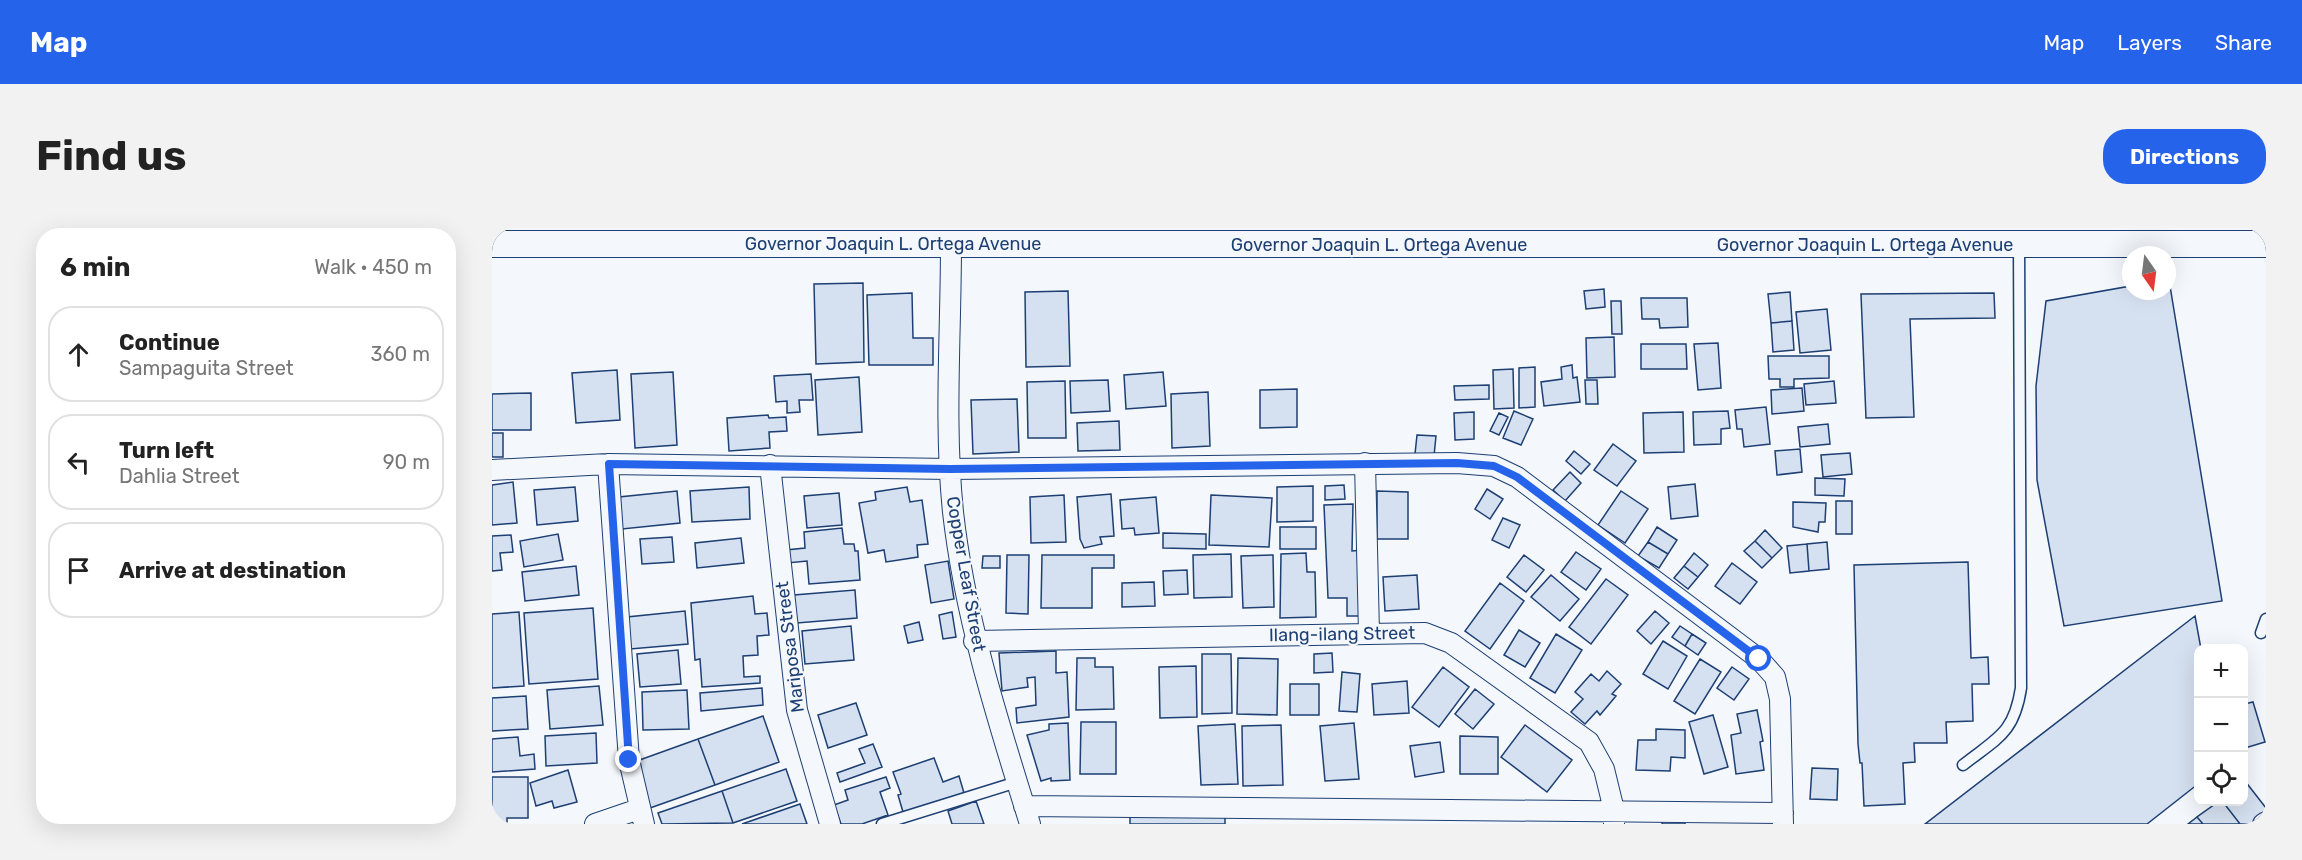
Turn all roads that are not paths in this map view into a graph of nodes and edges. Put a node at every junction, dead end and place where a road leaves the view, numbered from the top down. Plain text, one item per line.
1 (1333, 236) edge
2 (1664, 236) edge
3 (492, 244) edge
4 (951, 244) junction
5 (2019, 244) junction
6 (2266, 244) edge
7 (1365, 463) junction
8 (609, 464) junction
9 (770, 465) junction
10 (950, 469) junction
11 (492, 470) edge
12 (2266, 619) edge
13 (1369, 633) junction
14 (2261, 633) dead end
15 (975, 641) junction
16 (1963, 765) dead end
17 (1017, 782) junction
18 (1027, 815) edge
19 (642, 816) edge
20 (1614, 817) edge
21 (1440, 818) edge
22 (1783, 818) edge
23 (595, 824) edge
24 (830, 824) edge
25 (882, 824) edge

1 - 2 street, Governor Joaquin L. Ortega Avenue
1 - 4 street, Governor Joaquin L. Ortega Avenue
2 - 5 street, Governor Joaquin L. Ortega Avenue
3 - 4 street, Governor Joaquin L. Ortega Avenue
4 - 10 street, Copper Leaf Street
5 - 6 street, Governor Joaquin L. Ortega Avenue
5 - 16 lane
7 - 10 street
7 - 13 street
7 - 22 street
8 - 9 street
8 - 11 street
8 - 19 street
9 - 10 street
9 - 24 street, Mariposa Street
10 - 15 street, Copper Leaf Street
12 - 14 lane
13 - 15 street, Ilang-ilang Street
13 - 20 street, Ilang-ilang Street
15 - 17 street, Copper Leaf Street
17 - 18 street, Copper Leaf Street
17 - 25 lane
18 - 21 street
19 - 23 street
20 - 21 street
20 - 22 street

